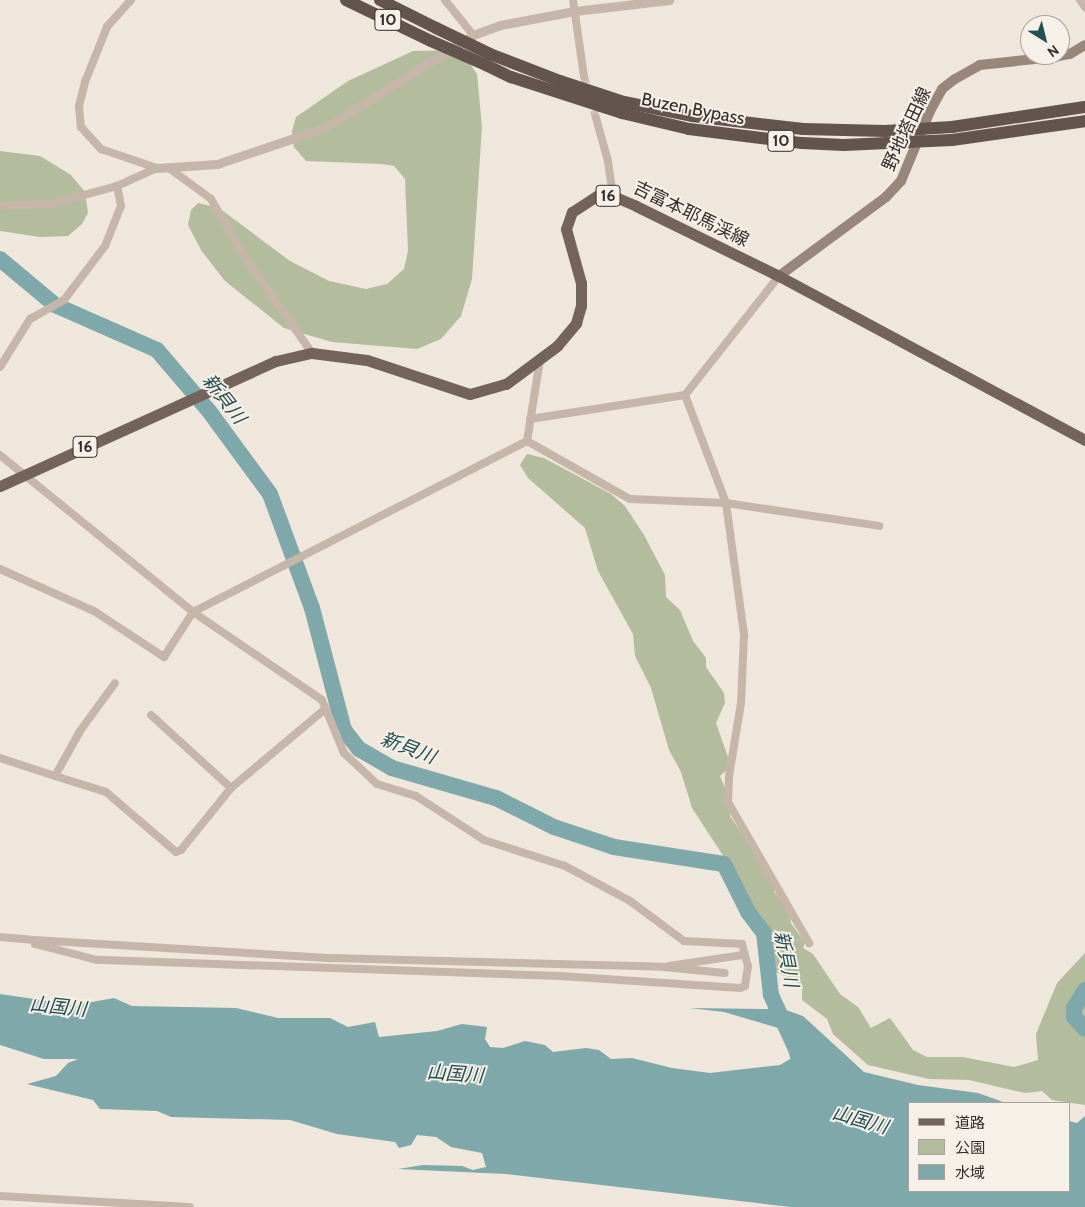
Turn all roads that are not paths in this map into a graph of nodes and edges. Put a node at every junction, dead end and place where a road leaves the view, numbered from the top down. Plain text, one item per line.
1 (131, 0) edge
2 (346, 0) edge
3 (380, 0) edge
4 (444, 0) edge
5 (573, 0) edge
6 (669, 0) edge
7 (1080, 0) edge
8 (1085, 7) edge
9 (574, 11) junction
10 (473, 35) junction
11 (1085, 45) edge
12 (488, 59) junction
13 (584, 76) tunnel mouth
14 (1085, 107) edge
15 (596, 118) tunnel mouth
16 (1085, 121) edge
17 (923, 129) junction
18 (918, 143) junction
19 (157, 168) junction
20 (169, 168) junction
21 (117, 186) junction
22 (613, 196) junction
23 (0, 206) edge
24 (779, 276) junction
25 (312, 354) junction
26 (540, 360) junction
27 (0, 368) edge
28 (685, 395) junction
29 (530, 420) junction
30 (1085, 440) edge
31 (527, 441) junction
32 (0, 456) edge
33 (26, 474) junction
34 (0, 486) edge
35 (726, 503) junction
36 (879, 526) dead end
37 (0, 569) edge
38 (193, 612) junction
39 (115, 683) dead end
40 (325, 709) junction
41 (151, 715) dead end
42 (0, 758) edge
43 (55, 776) junction
44 (231, 788) junction
45 (0, 937) edge
46 (34, 940) junction
47 (809, 943) dead end
48 (743, 955) junction
49 (664, 967) junction
50 (724, 973) dead end
51 (0, 1196) edge
52 (190, 1207) edge

1 - 19 street
2 - 12 highway, Buzen Bypass / 10, bridge
3 - 12 highway, Buzen Bypass / 10, bridge
4 - 10 street
5 - 9 street
6 - 9 street
7 - 8 street
9 - 10 street
9 - 13 street
10 - 20 street
11 - 17 main road, 野地塔田線
12 - 17 highway, Buzen Bypass / 10
12 - 18 highway, Buzen Bypass / 10
14 - 17 highway, Buzen Bypass / 10
15 - 22 street
16 - 18 highway, Buzen Bypass / 10
17 - 18 main road, 野地塔田線
18 - 24 main road, 野地塔田線
19 - 20 street
19 - 21 street
20 - 25 street
21 - 23 street
21 - 27 street
22 - 24 main road, 吉富本耶馬渓線 / 16
22 - 26 main road, 吉富本耶馬渓線 / 16
24 - 28 street
24 - 30 main road, 吉富本耶馬渓線 / 16
25 - 26 main road, 吉富本耶馬渓線 / 16
25 - 33 main road, 吉富本耶馬渓線 / 16
26 - 29 street
28 - 29 street
28 - 35 street
29 - 31 street
31 - 35 street
31 - 38 street
32 - 33 street
33 - 34 main road, 吉富本耶馬渓線 / 16
33 - 38 street
35 - 36 street
35 - 47 street
37 - 38 street
38 - 40 street
39 - 43 street
40 - 44 street
40 - 48 street
41 - 44 street
42 - 43 street
43 - 44 street
45 - 46 street
46 - 48 street
46 - 49 street
48 - 49 street
49 - 50 street
51 - 52 street

